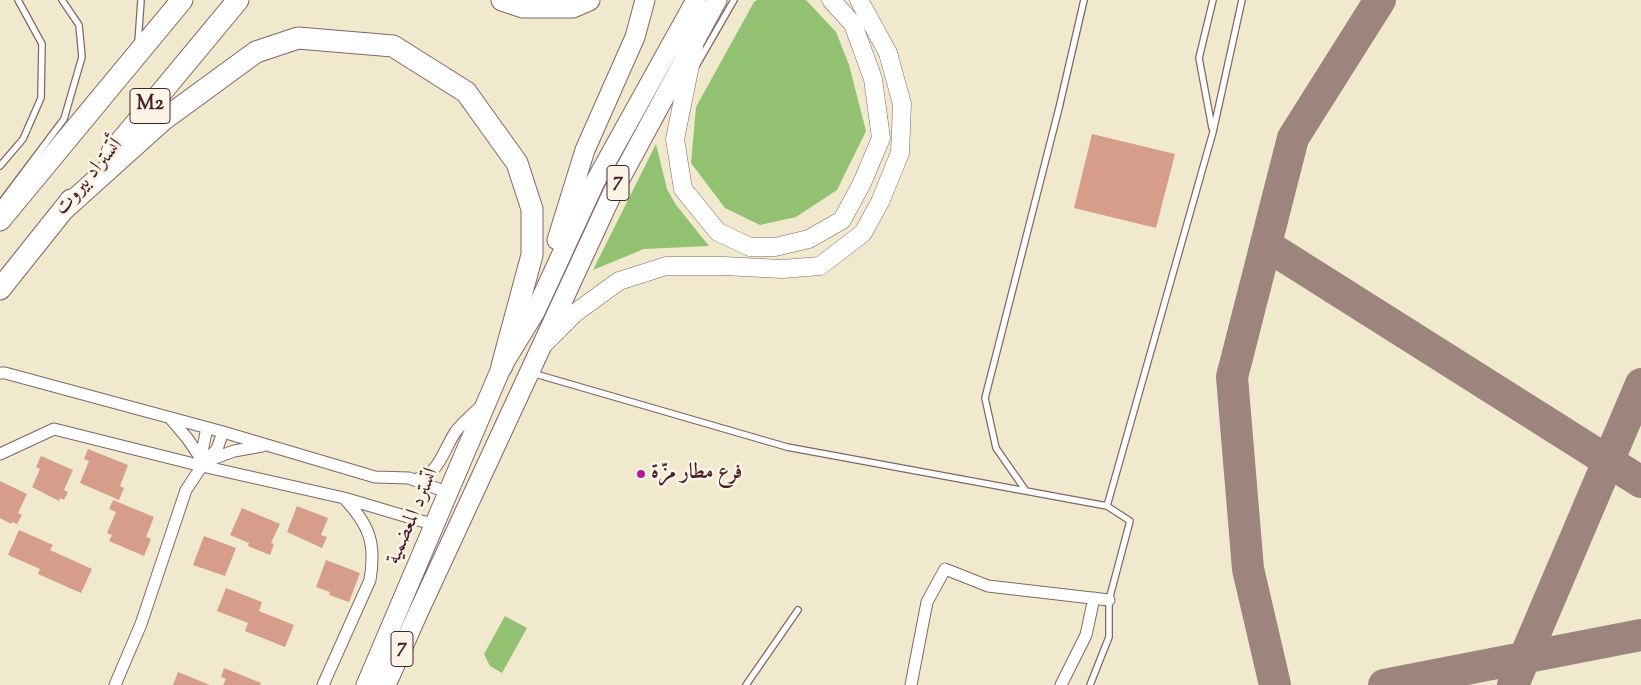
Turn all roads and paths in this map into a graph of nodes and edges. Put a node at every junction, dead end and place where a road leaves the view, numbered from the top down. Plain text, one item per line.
1 (18, 0) edge
2 (62, 0) edge
3 (141, 0) edge
4 (164, 0) edge
5 (182, 0) edge
6 (238, 0) edge
7 (502, 0) edge
8 (589, 0) edge
9 (645, 0) edge
10 (696, 0) edge
11 (716, 0) edge
12 (734, 0) edge
13 (831, 0) edge
14 (859, 0) edge
15 (1084, 0) edge
16 (1212, 0) edge
17 (1242, 0) edge
18 (696, 38) junction
19 (137, 55) junction
20 (688, 81) junction
21 (1213, 132) junction
22 (0, 166) edge
23 (0, 204) edge
24 (62, 211) junction
25 (0, 220) edge
26 (0, 288) edge
27 (535, 312) junction
28 (543, 345) junction
29 (502, 366) junction
30 (2, 371) edge
31 (530, 372) junction
32 (489, 398) junction
33 (170, 418) junction
34 (207, 428) junction
35 (223, 432) junction
36 (270, 446) junction
37 (0, 454) edge
38 (204, 462) junction
39 (414, 480) junction
40 (1026, 491) junction
41 (449, 493) junction
42 (344, 498) junction
43 (1107, 506) junction
44 (435, 525) junction
45 (1094, 598) junction
46 (1109, 600) junction
47 (798, 610) dead end
48 (115, 685) edge
49 (323, 685) edge
50 (366, 685) edge
51 (386, 685) edge
52 (746, 685) edge
53 (911, 685) edge
54 (1061, 685) edge
55 (1090, 685) edge

1 - 22 lane
2 - 23 lane
3 - 19 lane
4 - 19 highway
5 - 19 highway, أتستراد بيروت / M2
6 - 24 highway, أتستراد بيروت / M2
7 - 8 highway
9 - 27 highway
10 - 27 highway, 7
11 - 18 highway, 7
12 - 20 lane
13 - 20 main road
14 - 28 main road
15 - 40 lane
16 - 21 lane
17 - 21 lane
18 - 20 main road
18 - 28 highway, 7
19 - 25 highway, أتستراد بيروت / M2
21 - 43 lane
24 - 26 highway, أتستراد بيروت / M2
24 - 29 highway
27 - 29 highway, 7
28 - 31 highway, 7
29 - 32 highway, اتسترد المعضمية / 7
30 - 33 street
31 - 40 lane
31 - 51 highway, 7
32 - 39 street
32 - 41 highway, اتسترد المعضمية / 7
33 - 34 street
33 - 38 street
34 - 35 street
34 - 38 street
35 - 36 street
35 - 38 street
36 - 38 street
36 - 39 street
37 - 38 street
38 - 42 street
38 - 48 street
39 - 41 street
40 - 43 lane
41 - 44 highway, اتسترد المعضمية / 7
42 - 44 street
42 - 49 street
43 - 46 lane
44 - 50 highway, اتسترد المعضمية / 7
45 - 46 street
45 - 53 street
45 - 54 street
46 - 55 lane
47 - 52 lane

